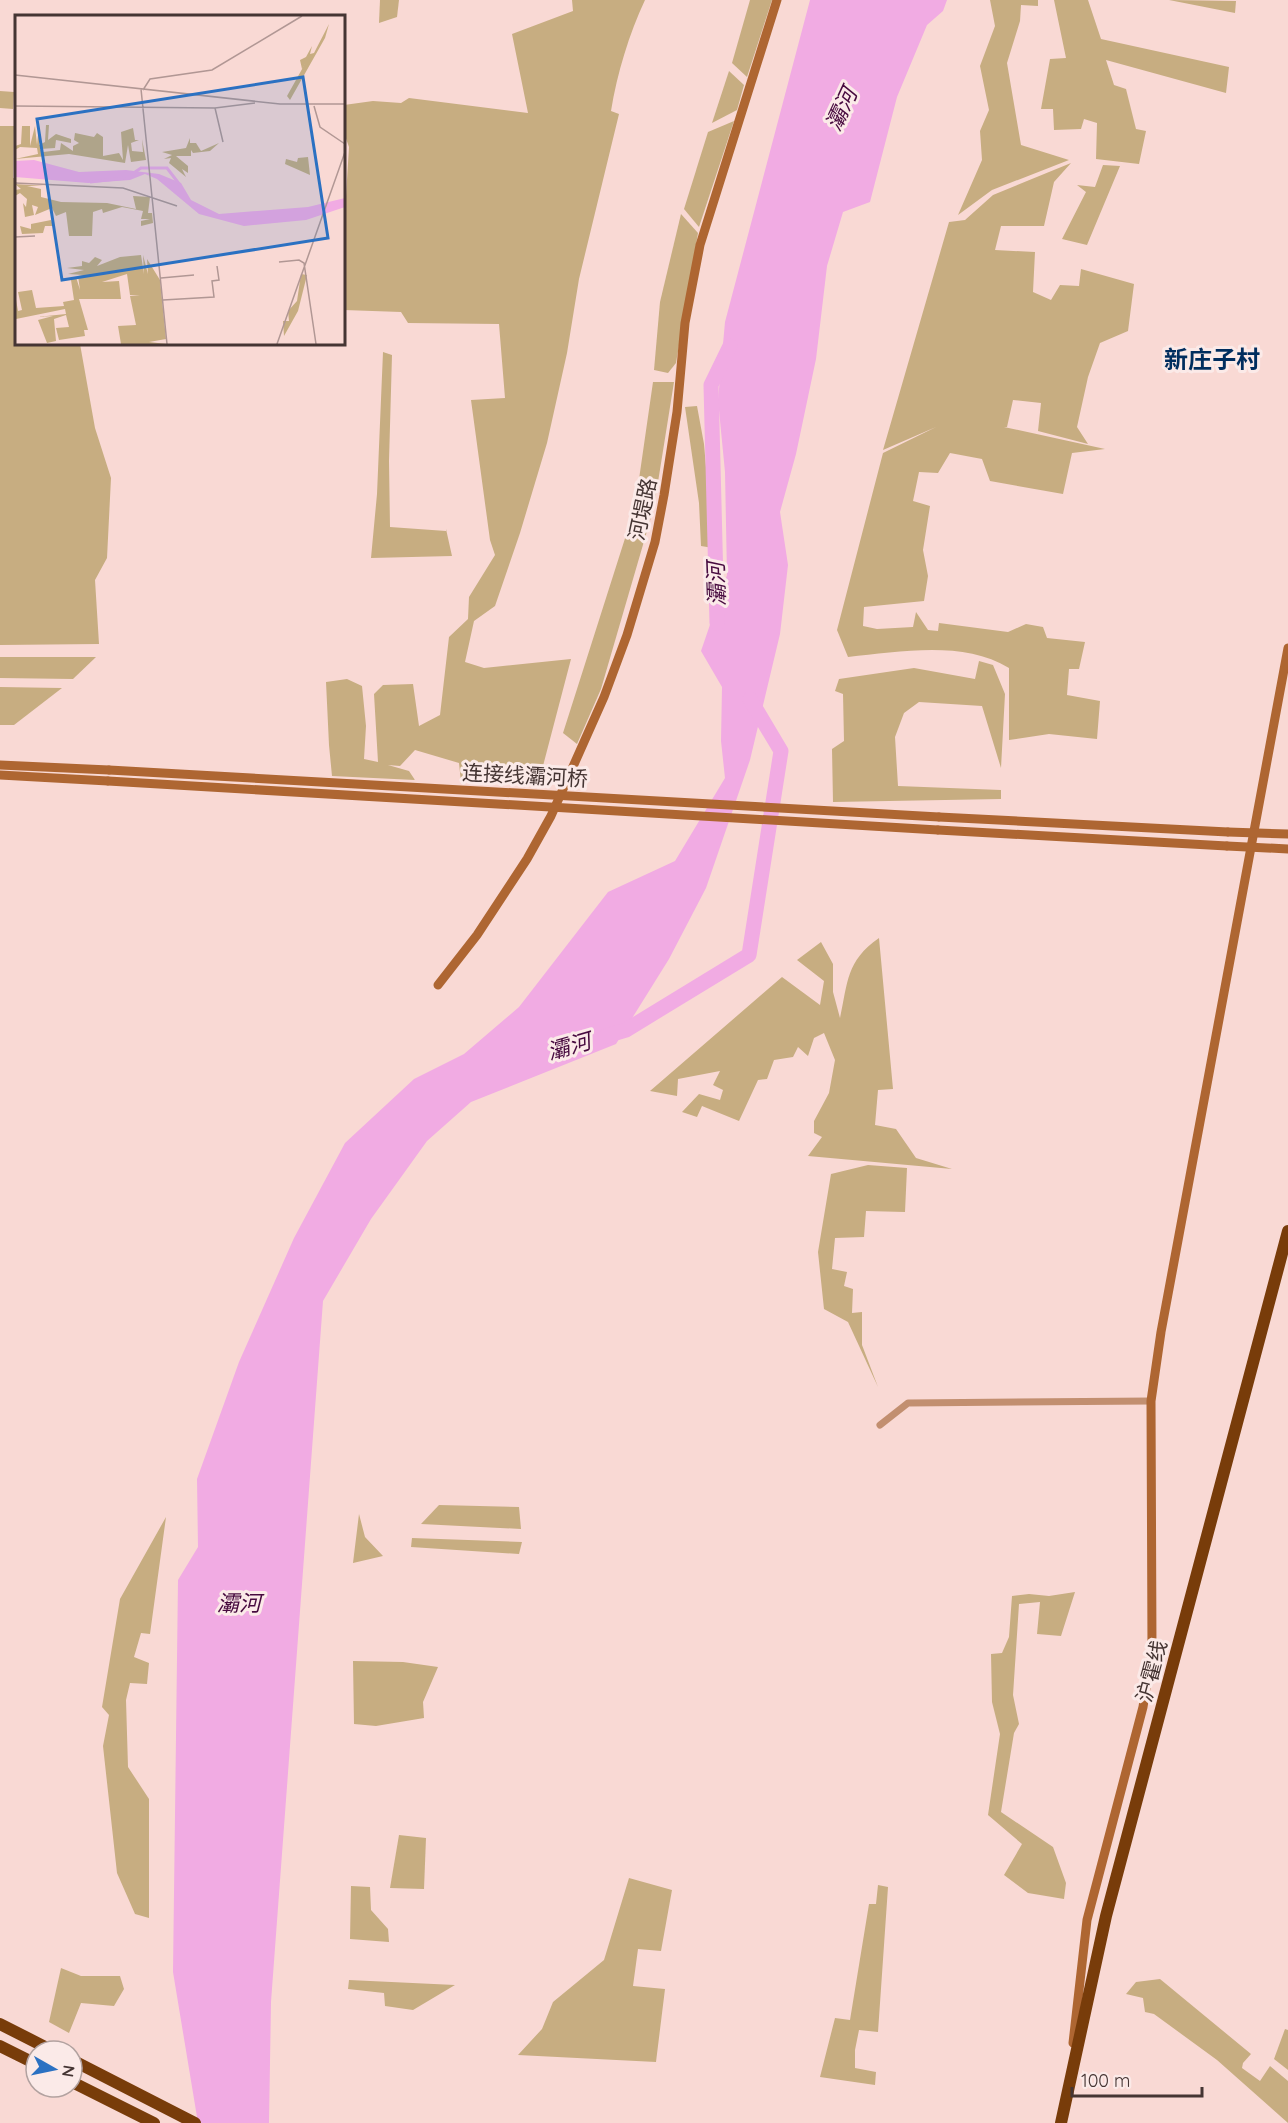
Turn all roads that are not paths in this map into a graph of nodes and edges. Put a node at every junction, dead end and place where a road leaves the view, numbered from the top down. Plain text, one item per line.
1 (777, 0) edge
2 (1288, 648) edge
3 (0, 765) edge
4 (0, 775) edge
5 (1288, 834) edge
6 (1288, 849) edge
7 (438, 985) dead end
8 (1288, 1231) edge
9 (1150, 1401) junction
10 (880, 1425) dead end
11 (0, 2025) edge
12 (29, 2039) edge
13 (0, 2046) edge
14 (24, 2058) edge
15 (84, 2066) edge
16 (84, 2088) edge
17 (1068, 2092) junction
18 (154, 2123) edge
19 (195, 2123) edge
20 (1061, 2123) edge

1 - 7 main road, 河堤路
2 - 9 main road
3 - 5 main road, 连接线灞河桥, bridge
4 - 6 main road, 连接线灞河桥, bridge
8 - 17 highway, 沪霍线
9 - 10 street
9 - 17 main road
11 - 12 highway
13 - 14 highway
15 - 19 highway
16 - 18 highway
17 - 20 highway, 沪霍线

